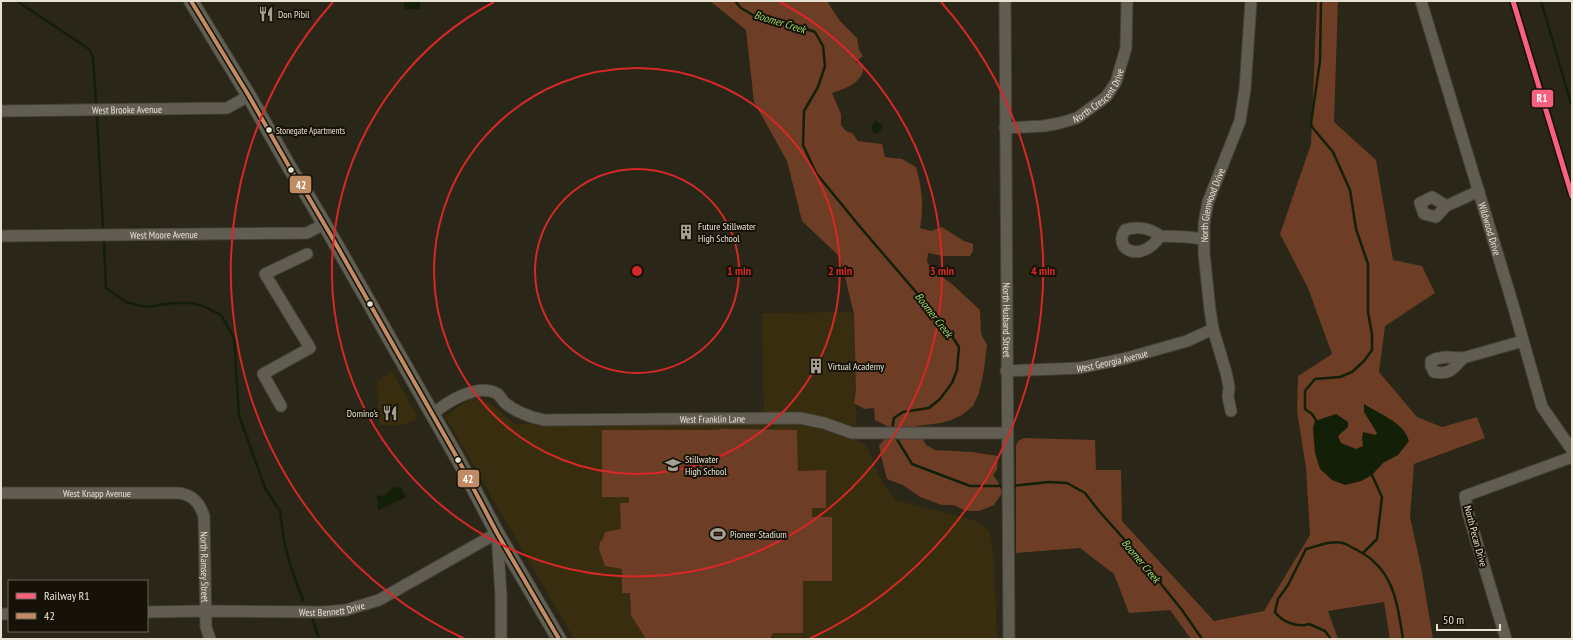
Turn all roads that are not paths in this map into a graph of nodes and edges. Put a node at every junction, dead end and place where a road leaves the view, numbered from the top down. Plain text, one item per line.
1 (191, 1) edge
2 (1005, 1) edge
3 (1127, 1) edge
4 (1251, 1) edge
5 (1421, 1) edge
6 (249, 96) junction
7 (1, 111) edge
8 (1005, 128) junction
9 (1479, 191) junction
10 (1446, 206) dead end
11 (324, 224) junction
12 (1, 236) edge
13 (1160, 236) dead end
14 (1204, 239) junction
15 (307, 254) dead end
16 (1214, 329) junction
17 (1523, 341) junction
18 (1462, 358) dead end
19 (1006, 371) junction
20 (281, 406) dead end
21 (1231, 411) dead end
22 (432, 415) junction
23 (1007, 433) junction
24 (1572, 450) edge
25 (1572, 457) edge
26 (1, 493) edge
27 (193, 498) joint
28 (497, 534) junction
29 (206, 611) junction
30 (148, 612) edge
31 (210, 639) edge
32 (501, 639) edge
33 (559, 639) edge
34 (1009, 639) edge
35 (1506, 639) edge

1 - 6 main road
2 - 8 street, North Husband Street
3 - 8 street, North Crescent Drive
4 - 14 street, North Glenwood Drive
5 - 9 street, Wildwood Drive
6 - 7 street, West Brooke Avenue
6 - 11 main road
8 - 19 street, North Husband Street
9 - 10 street
9 - 17 street, Wildwood Drive
11 - 12 street, West Moore Avenue
11 - 22 main road
13 - 14 street
14 - 16 street, North Glenwood Drive
15 - 20 street
16 - 19 street, West Georgia Avenue
16 - 21 street, North Glenwood Drive
17 - 18 street
17 - 24 street, Wildwood Drive
19 - 23 street, North Husband Street
22 - 23 street, West Franklin Lane
22 - 28 main road
23 - 34 street, North Husband Street
25 - 35 street, North Pecan Drive
26 - 27 street, West Knapp Avenue
27 - 29 street, North Ramsey Street
28 - 29 street, West Bennett Drive
28 - 32 street
28 - 33 main road
29 - 30 street, West Bennett Drive
29 - 31 street, North Ramsey Street

